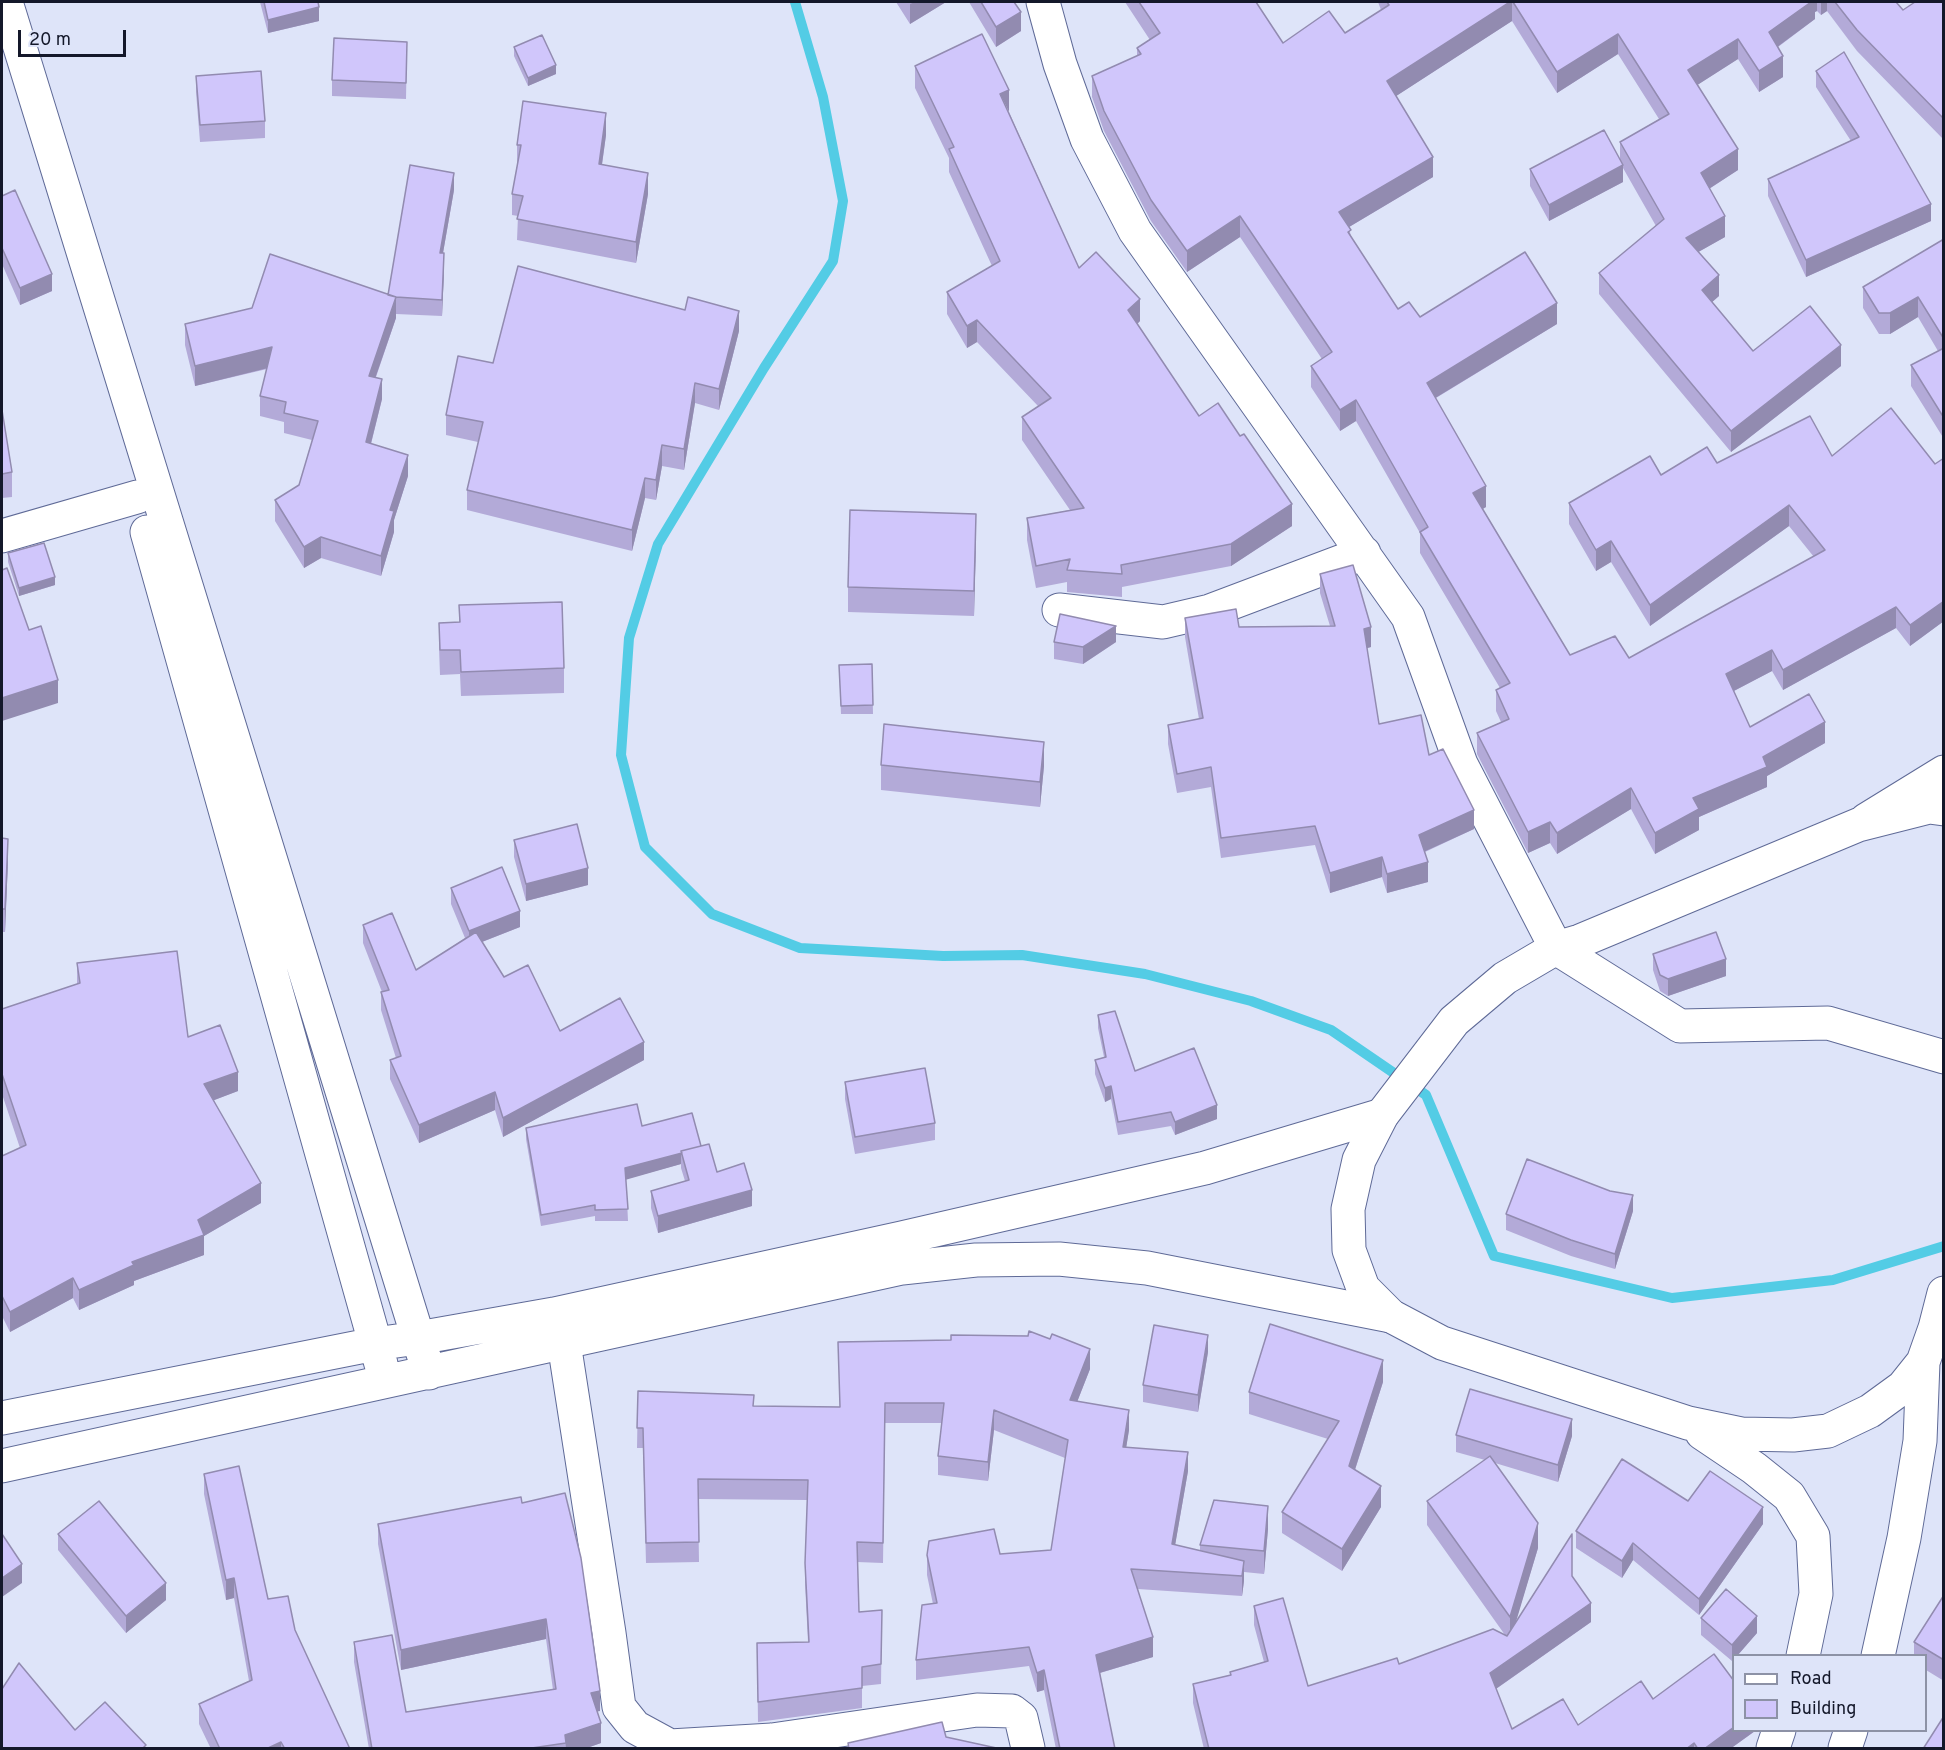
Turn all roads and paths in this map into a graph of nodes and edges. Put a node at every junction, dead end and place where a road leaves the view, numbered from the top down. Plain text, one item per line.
1 (6, 2) edge
2 (1043, 2) edge
3 (2, 48) edge
4 (137, 497) junction
5 (2, 536) edge
6 (1364, 553) junction
7 (1059, 609) dead end
8 (1944, 771) edge
9 (1944, 809) edge
10 (1858, 825) junction
11 (1556, 948) junction
12 (1944, 1057) edge
13 (1382, 1115) junction
14 (1944, 1293) edge
15 (1391, 1316) junction
16 (418, 1338) junction
17 (564, 1343) junction
18 (375, 1344) junction
19 (1923, 1362) junction
20 (429, 1373) junction
21 (386, 1383) junction
22 (2, 1418) edge
23 (1688, 1424) junction
24 (2, 1466) edge
25 (1803, 1654) edge
26 (1878, 1654) edge
27 (1779, 1732) edge
28 (1851, 1732) edge
29 (1028, 1749) edge
30 (1773, 1749) edge
31 (1845, 1749) edge

1 - 16 main road
2 - 6 main road
3 - 4 main road
4 - 5 main road
4 - 18 main road
6 - 7 main road
6 - 11 main road
8 - 10 main road
9 - 10 main road
10 - 11 main road
11 - 12 main road
11 - 13 main road
13 - 15 main road
13 - 16 main road
14 - 19 main road
15 - 17 main road
15 - 23 main road
16 - 18 main road
16 - 20 main road
17 - 20 main road
17 - 29 main road
18 - 21 main road
18 - 22 main road
19 - 23 main road
19 - 26 main road
20 - 21 main road
21 - 24 main road
23 - 25 main road
27 - 30 main road
28 - 31 main road

